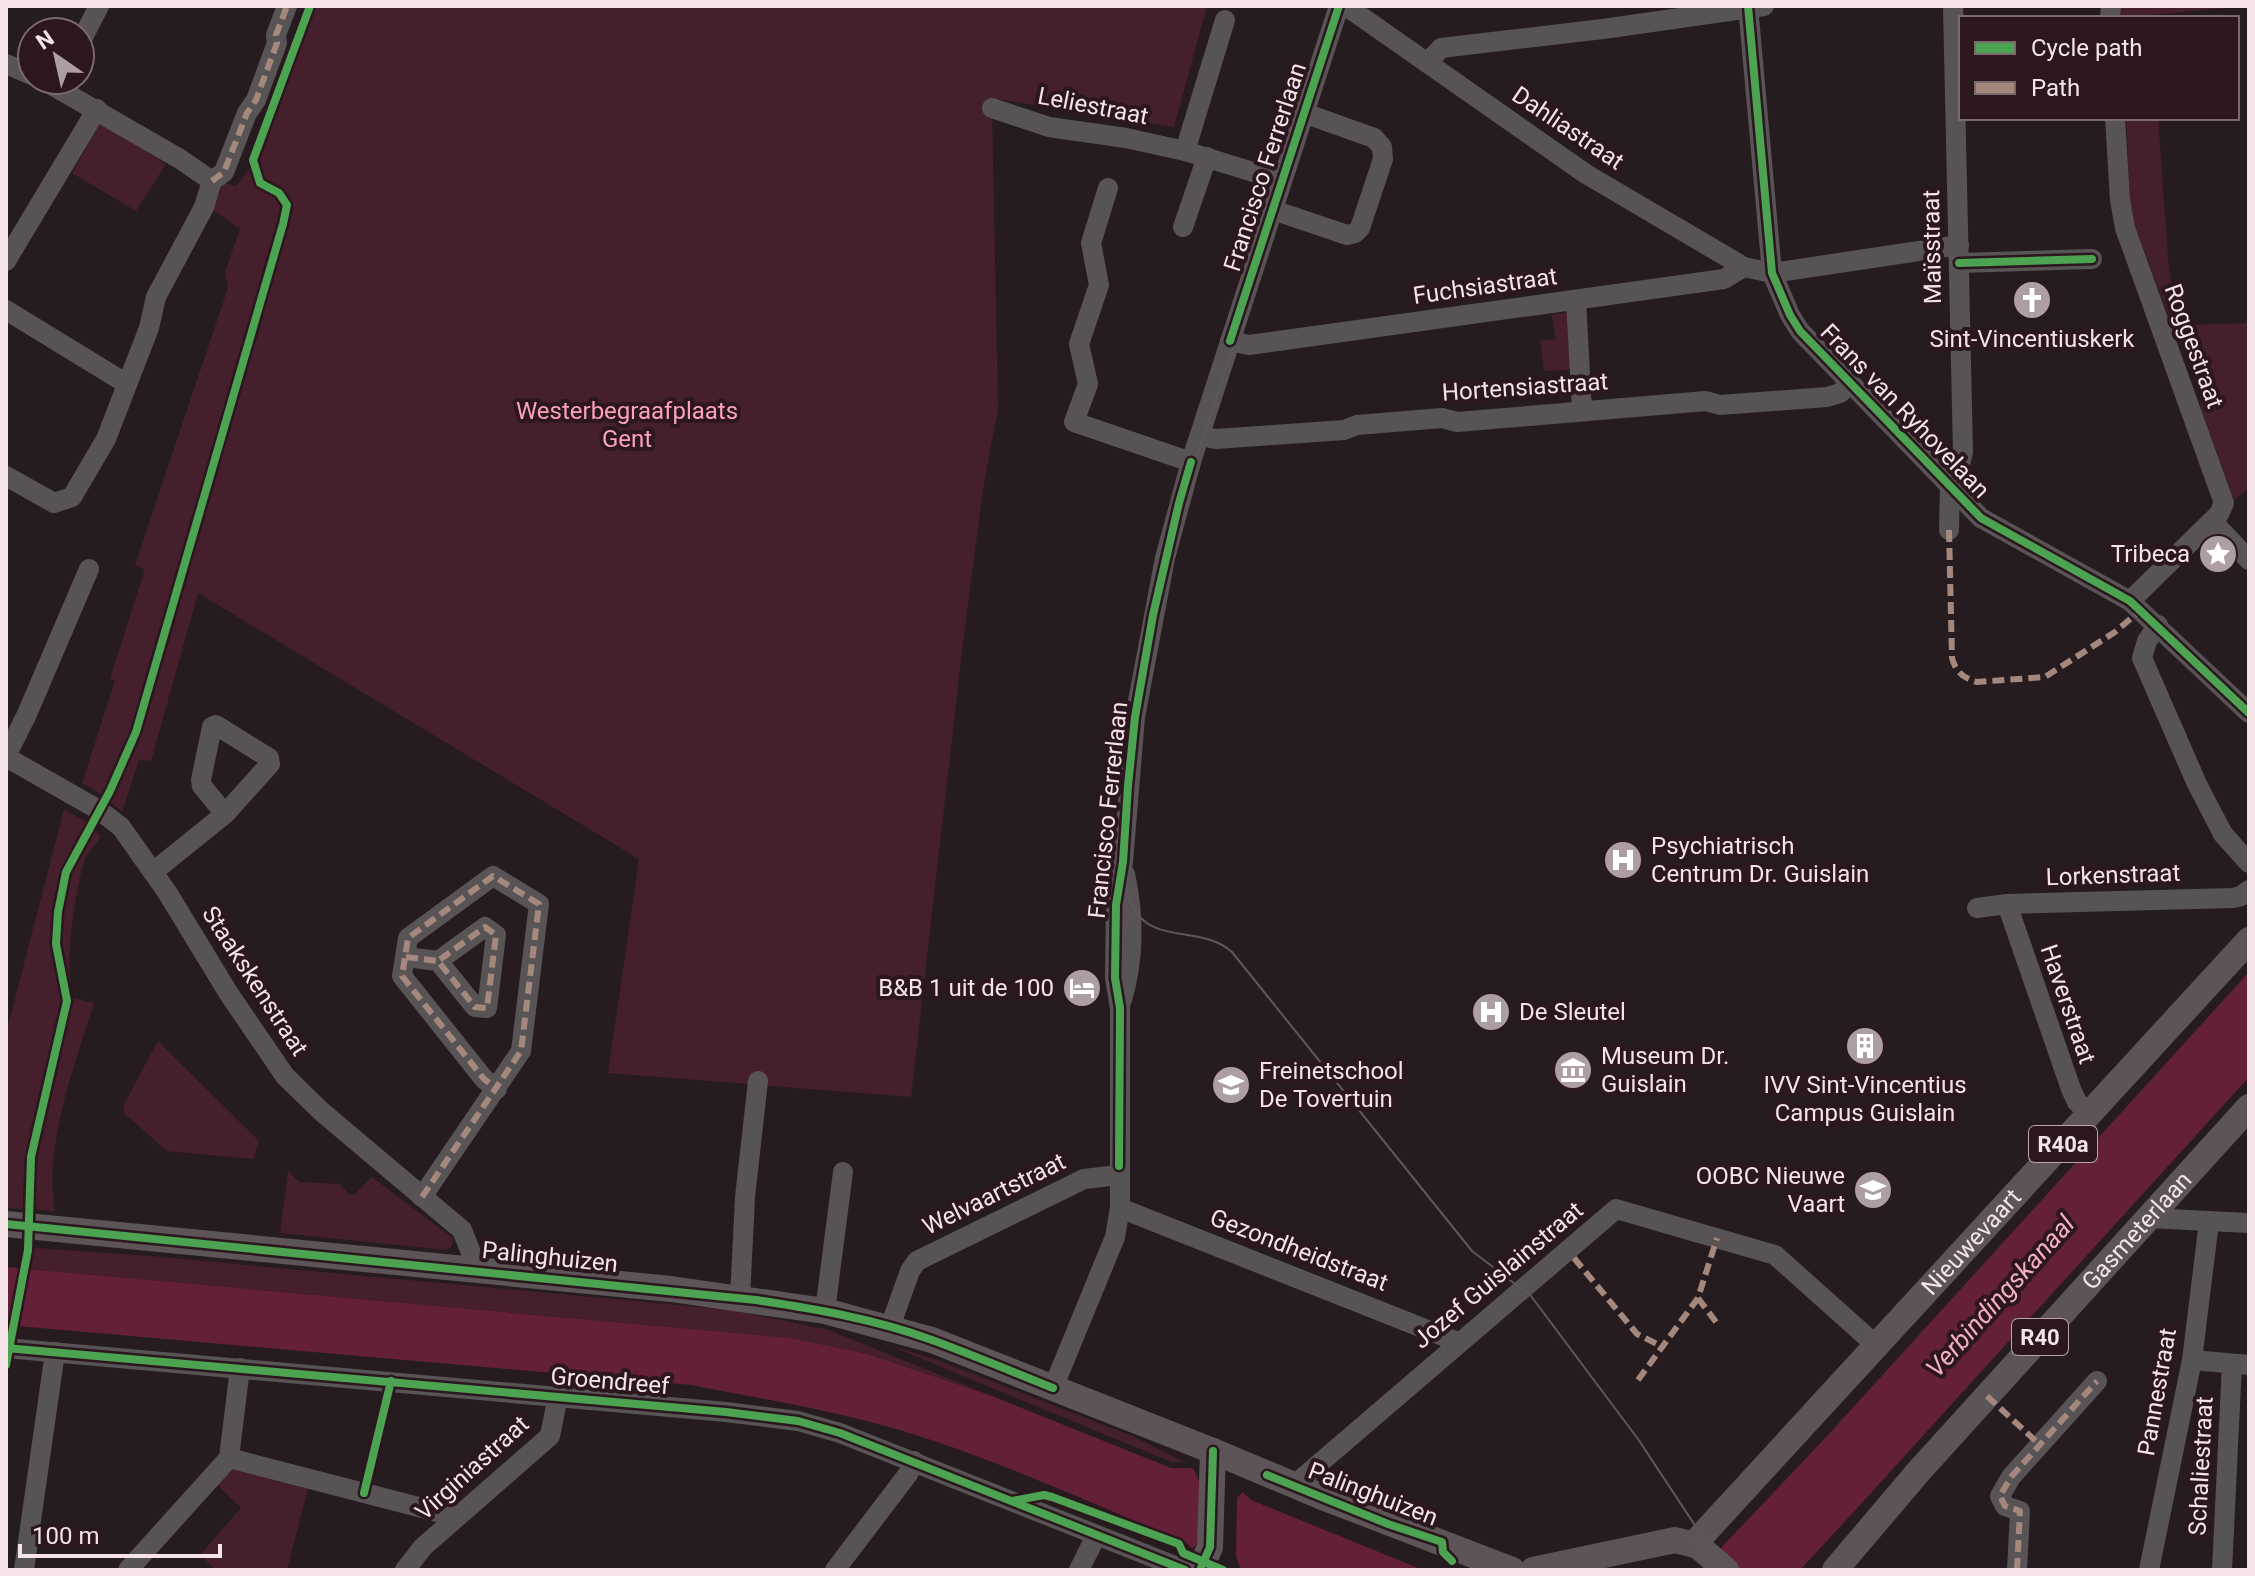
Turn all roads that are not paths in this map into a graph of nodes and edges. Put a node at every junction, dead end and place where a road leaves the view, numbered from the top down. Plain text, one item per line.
1 (287, 6) edge
2 (1339, 6) edge
3 (1346, 6) edge
4 (1953, 6) edge
5 (1754, 7) edge
6 (1225, 20) dead end
7 (1427, 63) junction
8 (76, 96) edge
9 (992, 108) dead end
10 (97, 109) junction
11 (1304, 113) junction
12 (2115, 120) edge
13 (1185, 151) junction
14 (1207, 157) junction
15 (212, 181) junction
16 (1282, 181) junction
17 (1108, 188) dead end
18 (1273, 210) junction
19 (1183, 227) dead end
20 (1959, 254) junction
21 (2092, 259) dead end
22 (6, 261) edge
23 (1744, 267) junction
24 (1772, 273) junction
25 (1576, 300) junction
26 (6, 310) edge
27 (1230, 341) junction
28 (127, 384) junction
29 (1850, 384) junction
30 (1582, 411) junction
31 (1200, 436) junction
32 (1191, 462) junction
33 (6, 476) edge
34 (1950, 484) junction
35 (2212, 521) junction
36 (1949, 530) dead end
37 (2249, 560) edge
38 (89, 569) dead end
39 (2130, 601) junction
40 (2158, 625) junction
41 (2249, 713) edge
42 (6, 756) edge
43 (225, 814) dead end
44 (2249, 863) edge
45 (153, 872) junction
46 (2249, 890) edge
47 (2007, 904) junction
48 (1977, 908) dead end
49 (2249, 940) edge
50 (406, 957) junction
51 (438, 961) dead end
52 (758, 1081) dead end
53 (497, 1089) junction
54 (2249, 1107) edge
55 (2090, 1115) junction
56 (2239, 1130) edge
57 (843, 1172) dead end
58 (1119, 1175) junction
59 (422, 1197) junction
60 (1120, 1208) junction
61 (2148, 1218) junction
62 (2209, 1222) junction
63 (2249, 1223) edge
64 (18, 1226) edge
65 (478, 1270) junction
66 (740, 1298) junction
67 (825, 1311) junction
68 (890, 1327) junction
69 (1458, 1342) junction
70 (1878, 1347) junction
71 (6, 1348) edge
72 (55, 1352) junction
73 (2192, 1360) junction
74 (2241, 1364) edge
75 (240, 1368) junction
76 (2097, 1381) dead end
77 (1053, 1388) junction
78 (558, 1396) junction
79 (229, 1458) junction
80 (914, 1461) junction
81 (1218, 1463) junction
82 (1293, 1486) junction
83 (457, 1517) junction
84 (1096, 1536) junction
85 (1710, 1556) edge
86 (1205, 1568) edge
87 (24, 1570) edge
88 (128, 1570) edge
89 (405, 1570) edge
90 (835, 1570) edge
91 (1079, 1570) edge
92 (1512, 1570) edge
93 (1533, 1570) edge
94 (1835, 1570) edge
95 (2017, 1570) edge
96 (2149, 1570) edge
97 (2222, 1570) edge

1 - 15 street
2 - 11 street, Francisco Ferrerlaan
3 - 7 street, Dahliastraat
4 - 20 street, Maïsstraat
5 - 7 street
5 - 24 street, Frans van Ryhovelaan
6 - 13 street
7 - 23 street, Dahliastraat
8 - 10 street
9 - 13 street, Leliestraat
10 - 15 street
10 - 22 street
11 - 16 street, Francisco Ferrerlaan
11 - 18 street
12 - 35 street, Roggestraat
13 - 14 street, Leliestraat
14 - 16 street, Leliestraat
14 - 19 street
15 - 28 street
16 - 18 street, Francisco Ferrerlaan
17 - 32 street
18 - 27 street, Francisco Ferrerlaan
20 - 21 street
20 - 24 street
20 - 34 street, Maïsstraat
23 - 24 street, Dahliastraat
23 - 25 street, Fuchsiastraat
24 - 29 street, Frans van Ryhovelaan
25 - 27 street, Fuchsiastraat
25 - 30 street
26 - 28 street
27 - 31 street, Francisco Ferrerlaan
28 - 33 street
29 - 30 street, Hortensiastraat
29 - 34 street, Frans van Ryhovelaan
30 - 31 street, Hortensiastraat
31 - 32 street, Francisco Ferrerlaan
32 - 58 street, Francisco Ferrerlaan
34 - 36 street, Maïsstraat
34 - 39 street, Frans van Ryhovelaan
35 - 37 street
35 - 39 street
38 - 42 street
39 - 40 street, Frans van Ryhovelaan
40 - 41 street, Frans van Ryhovelaan
40 - 44 street
42 - 45 street, Staakskenstraat
43 - 45 street
45 - 59 street, Staakskenstraat
46 - 47 street, Lorkenstraat
47 - 48 street, Lorkenstraat
47 - 55 street, Haverstraat
49 - 55 main road, Nieuwevaart / R40a
50 - 51 street
50 - 53 street
50 - 53 street
52 - 66 street
53 - 59 street
54 - 56 main road, Gasmeterlaan / R40
55 - 70 main road, Nieuwevaart / R40a
56 - 61 main road, Gasmeterlaan / R40
57 - 67 street
58 - 60 street, Francisco Ferrerlaan
58 - 68 street, Welvaartstraat
59 - 65 street, Staakskenstraat
60 - 69 street, Gezondheidstraat
60 - 77 street, Francisco Ferrerlaan
61 - 62 street
61 - 94 main road, Gasmeterlaan / R40
62 - 63 street
62 - 73 street, Pannestraat
64 - 65 main road, Palinghuizen
65 - 66 main road, Palinghuizen
66 - 67 main road, Palinghuizen
67 - 68 main road, Palinghuizen
68 - 77 main road, Palinghuizen
69 - 70 street, Jozef Guislainstraat
69 - 82 street, Jozef Guislainstraat
70 - 85 main road, Nieuwevaart / R40a
71 - 72 street, Groendreef
72 - 75 street, Groendreef
72 - 87 street
73 - 74 street
73 - 96 street, Pannestraat
74 - 97 street, Schaliestraat
75 - 78 street, Groendreef
75 - 79 street
76 - 95 street
77 - 81 main road, Palinghuizen
78 - 80 street, Groendreef
78 - 83 street, Virginiastraat
79 - 83 street
79 - 88 street
80 - 84 street, Groendreef
80 - 90 street
81 - 82 main road, Palinghuizen
81 - 86 main road
82 - 92 main road, Palinghuizen
83 - 89 street, Virginiastraat
84 - 86 street, Groendreef
84 - 91 street
85 - 93 main road

